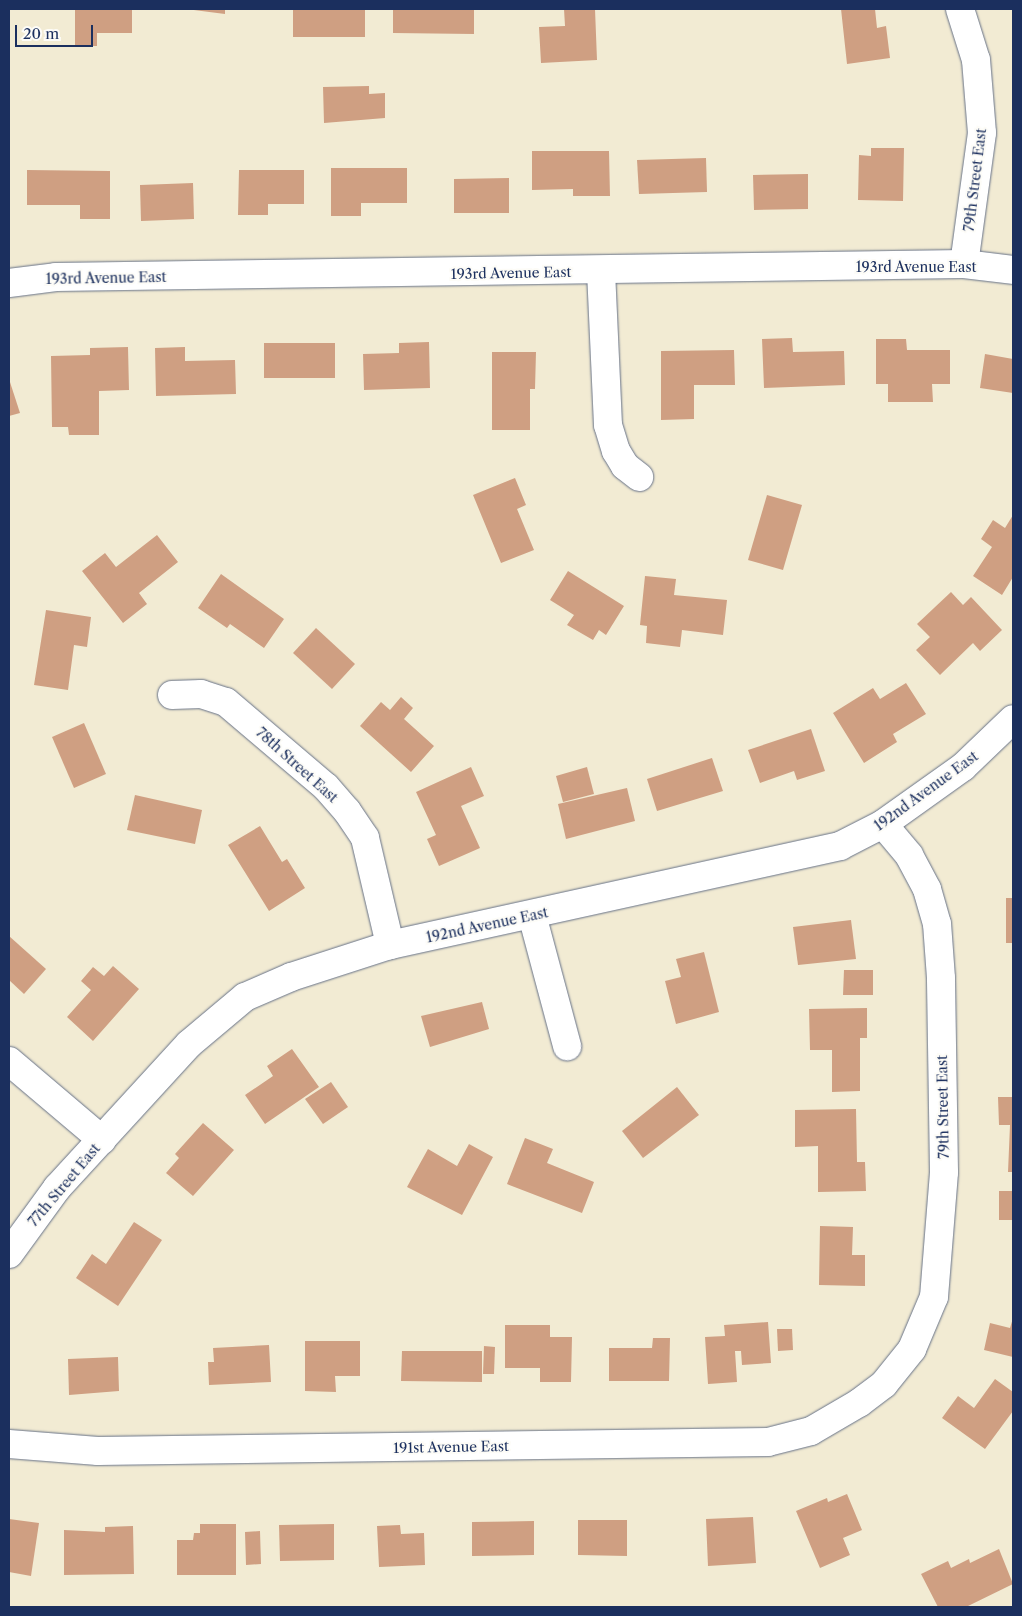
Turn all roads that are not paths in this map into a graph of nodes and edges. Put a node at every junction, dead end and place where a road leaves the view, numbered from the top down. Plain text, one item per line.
1 (960, 9) edge
2 (964, 264) junction
3 (1013, 270) edge
4 (601, 272) junction
5 (9, 283) edge
6 (638, 477) dead end
7 (172, 695) dead end
8 (1013, 719) edge
9 (883, 824) junction
10 (532, 915) junction
11 (390, 945) junction
12 (567, 1046) dead end
13 (9, 1061) edge
14 (102, 1140) junction
15 (9, 1254) edge
16 (879, 1387) joint
17 (9, 1444) edge

1 - 2 street, 79th Street East
2 - 3 street, 193rd Avenue East
2 - 4 street, 193rd Avenue East
4 - 5 street, 193rd Avenue East
4 - 6 street
7 - 11 street, 78th Street East
8 - 9 street, 192nd Avenue East
9 - 10 street, 192nd Avenue East
9 - 16 street, 79th Street East
10 - 11 street, 192nd Avenue East
10 - 12 street
11 - 14 street, 192nd Avenue East
13 - 14 street
14 - 15 street, 77th Street East
16 - 17 street, 191st Avenue East

